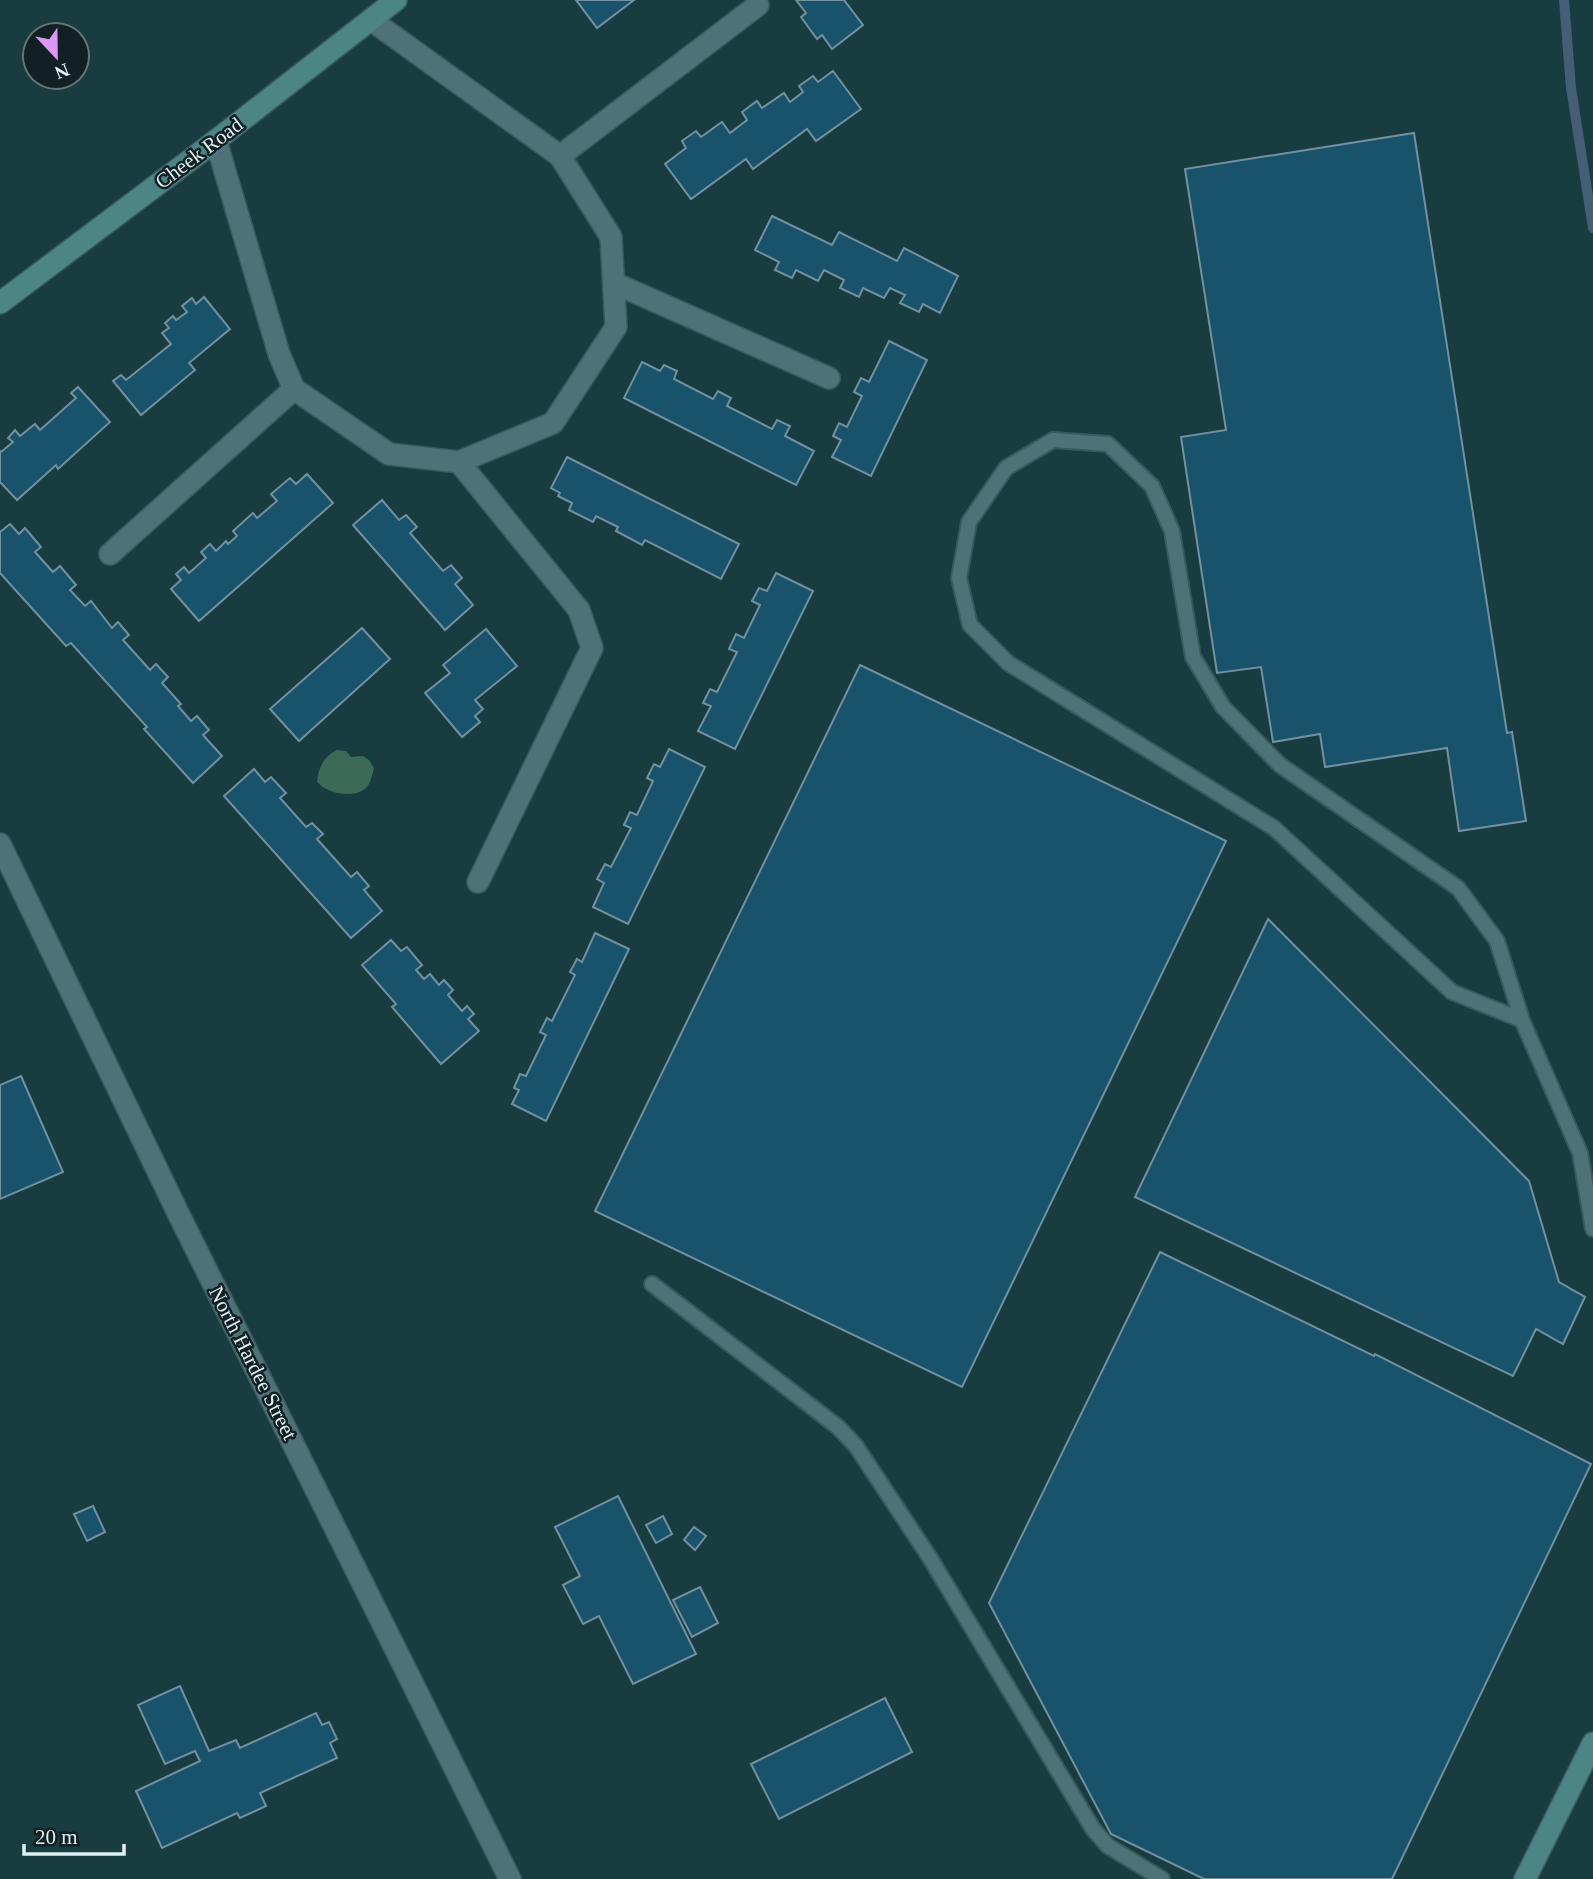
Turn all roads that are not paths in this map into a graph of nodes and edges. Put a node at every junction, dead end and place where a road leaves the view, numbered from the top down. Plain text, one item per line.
1 (396, 0) edge
2 (758, 5) dead end
3 (371, 20) junction
4 (216, 141) junction
5 (560, 156) junction
6 (614, 283) junction
7 (0, 303) edge
8 (829, 378) dead end
9 (294, 389) junction
10 (459, 462) junction
11 (110, 554) dead end
12 (0, 844) edge
13 (478, 882) dead end
14 (1522, 1020) junction
15 (1593, 1229) edge
16 (652, 1284) dead end
17 (1593, 1743) edge
18 (510, 1879) edge
19 (1162, 1879) edge
20 (1525, 1879) edge

1 - 3 main road, Cheek Road
2 - 5 street
3 - 4 main road, Cheek Road
3 - 5 street
4 - 7 main road, Cheek Road
4 - 9 street
5 - 6 street
6 - 8 street
6 - 10 street
9 - 10 street
9 - 11 street
10 - 13 street
12 - 18 street, North Hardee Street
14 - 14 lane
14 - 15 lane
16 - 19 lane
17 - 20 main road

